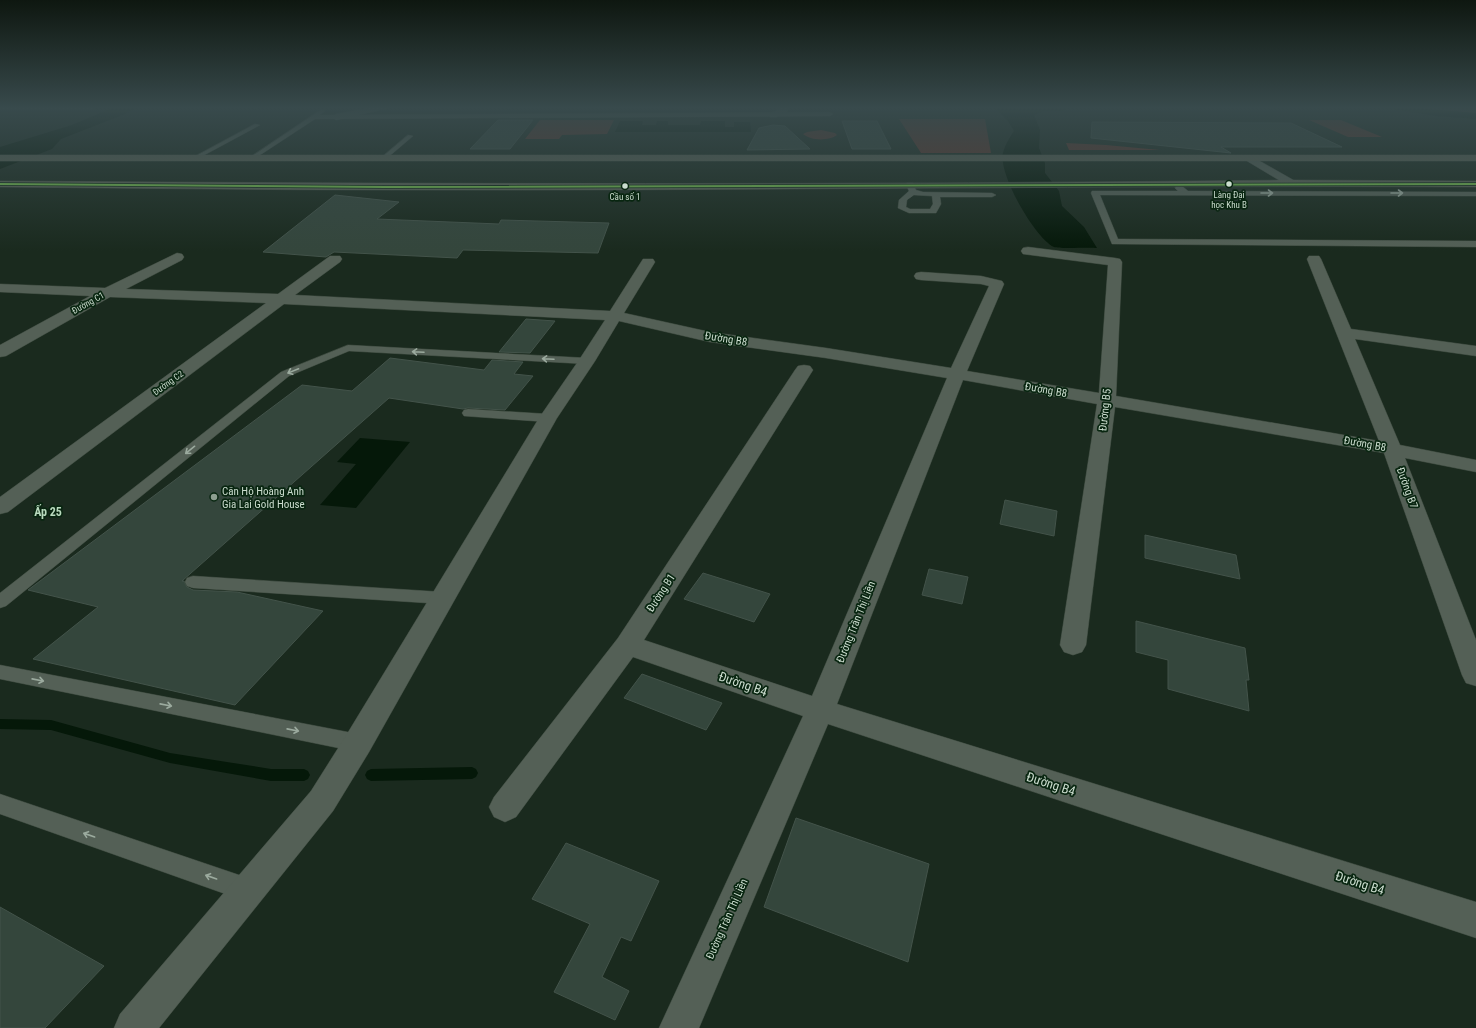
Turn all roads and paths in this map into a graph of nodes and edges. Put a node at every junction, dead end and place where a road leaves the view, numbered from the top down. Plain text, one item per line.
1 (201, 155) edge
2 (257, 155) edge
3 (388, 155) edge
4 (0, 158) edge
5 (195, 158) junction
6 (252, 158) junction
7 (384, 158) junction
8 (1476, 158) edge
9 (1251, 159) junction
10 (681, 165) junction
11 (1291, 183) junction
12 (0, 184) edge
13 (1476, 184) edge
14 (1175, 185) junction
15 (677, 186) junction
16 (912, 188) junction
17 (1186, 193) junction
18 (1476, 194) edge
19 (936, 195) junction
20 (992, 195) dead end
21 (1476, 244) edge
22 (1028, 251) dead end
23 (177, 257) dead end
24 (336, 259) dead end
25 (1314, 259) dead end
26 (648, 262) dead end
27 (921, 276) dead end
28 (0, 288) edge
29 (108, 292) junction
30 (281, 299) junction
31 (616, 316) junction
32 (1344, 332) junction
33 (1476, 351) edge
34 (0, 352) edge
35 (587, 361) junction
36 (804, 370) dead end
37 (956, 374) junction
38 (1107, 401) junction
39 (468, 413) dead end
40 (548, 418) junction
41 (1392, 449) junction
42 (1476, 466) edge
43 (0, 507) edge
44 (193, 582) dead end
45 (443, 598) junction
46 (0, 602) edge
47 (628, 645) junction
48 (1073, 645) dead end
49 (0, 672) edge
50 (1476, 675) edge
51 (820, 710) junction
52 (358, 743) junction
53 (0, 804) edge
54 (505, 807) dead end
55 (248, 890) junction
56 (1476, 920) edge
57 (134, 1028) edge
58 (679, 1028) edge

1 - 5 lane
2 - 6 lane
3 - 7 lane
4 - 5 main road
5 - 6 main road
6 - 7 main road
7 - 10 main road
8 - 9 main road
9 - 10 main road
9 - 11 street
10 - 15 main road
11 - 13 main road
11 - 14 main road
12 - 15 main road
14 - 16 main road
14 - 17 lane
15 - 16 main road
16 - 19 lane
16 - 19 lane
17 -> 18 lane
17 - 21 lane
19 - 20 lane
22 - 38 street, Đường B5
23 - 29 street, Đường C1
24 - 30 street, Đường C2
25 - 32 street, Đường B7
26 - 31 street
27 - 37 street, Đường Trần Thị Liền
28 - 29 street, Đường B8
29 - 30 street, Đường B8
29 - 34 street, Đường C1
30 - 31 street, Đường B8
30 - 43 street, Đường C2
31 - 35 street
31 - 37 street, Đường B8
32 - 33 street
32 - 41 street, Đường B7
35 - 40 street
35 -> 46 lane
36 - 47 street, Đường B1
37 - 38 street, Đường B8
37 - 51 street, Đường Trần Thị Liền
38 - 41 street, Đường B8
38 - 48 street, Đường B5
39 - 40 lane
40 - 45 street
41 - 42 street, Đường B8
41 - 50 street, Đường B7
44 - 45 lane
45 - 52 street
47 - 51 street, Đường B4
47 - 54 street, Đường B1
49 -> 52 lane
51 - 56 street, Đường B4
51 - 58 street, Đường Trần Thị Liền
52 - 55 street
55 -> 53 lane
55 - 57 street

